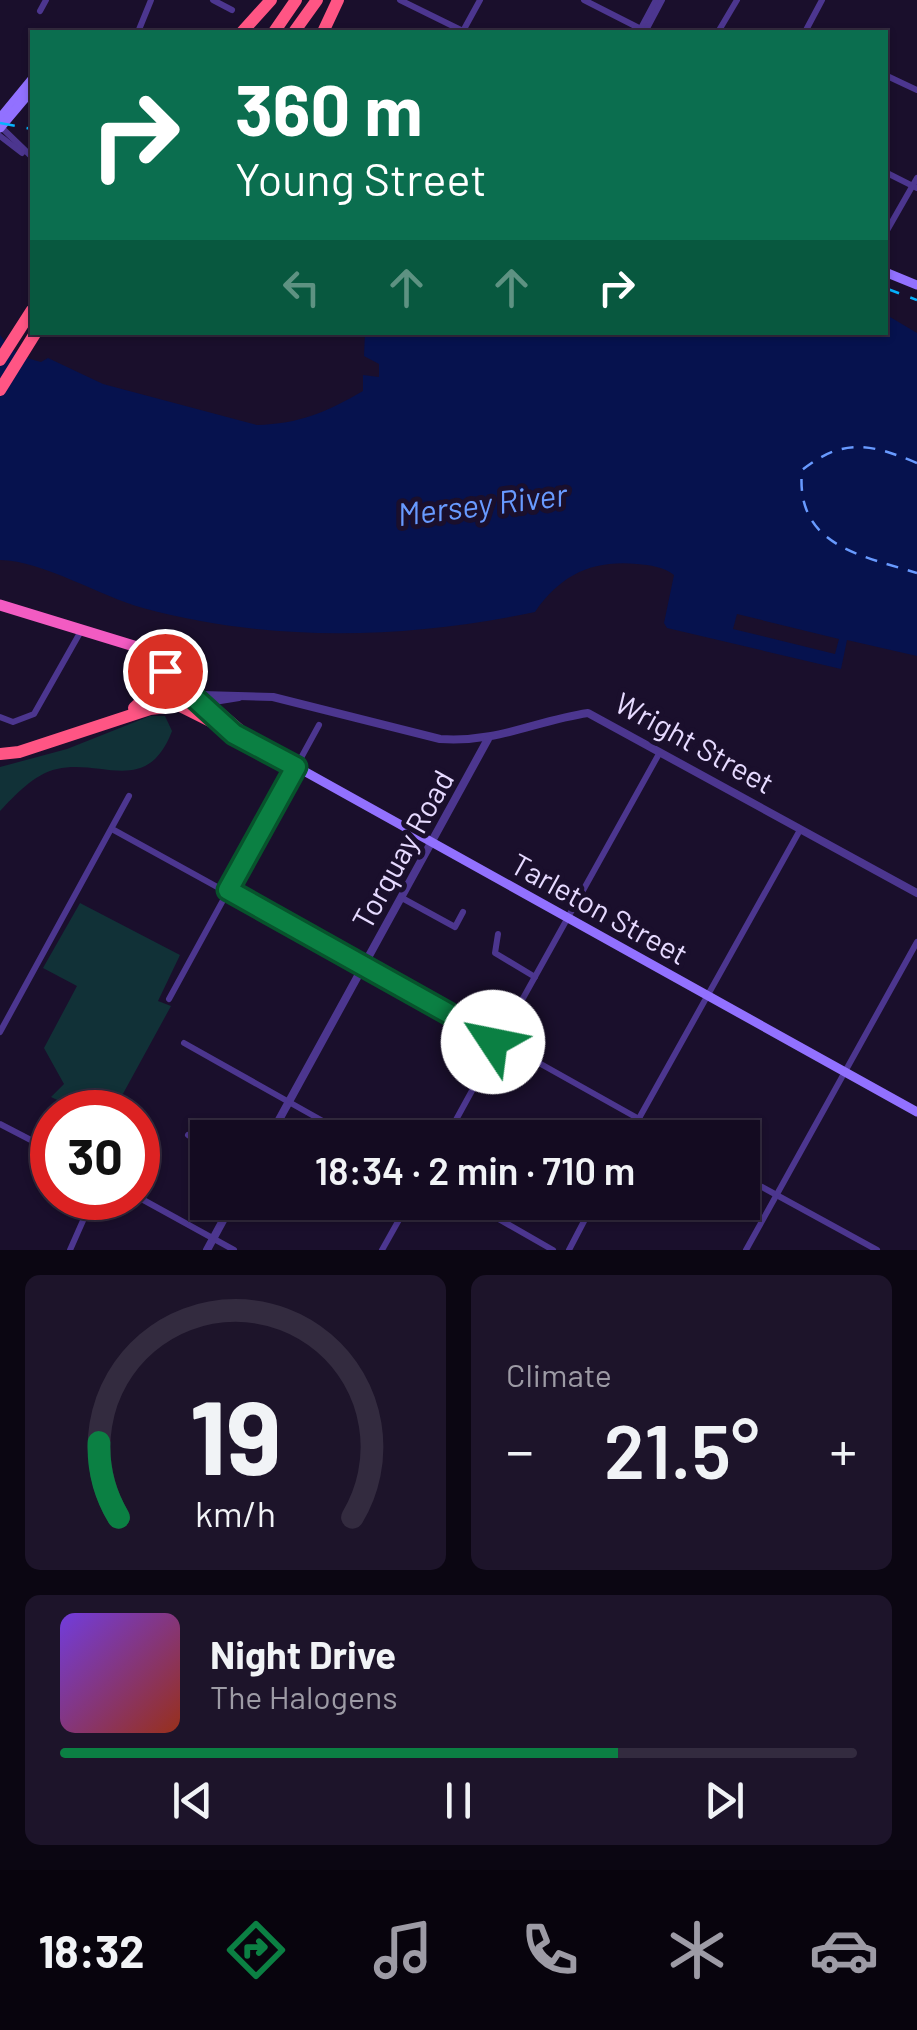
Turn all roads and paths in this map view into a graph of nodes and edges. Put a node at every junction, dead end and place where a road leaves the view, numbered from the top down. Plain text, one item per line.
1 (46, 0) edge
2 (151, 0) edge
3 (213, 0) edge
4 (271, 0) edge
5 (296, 0) edge
6 (317, 0) edge
7 (338, 0) edge
8 (400, 0) edge
9 (480, 0) edge
10 (584, 0) edge
11 (659, 0) edge
12 (736, 0) edge
13 (822, 0) edge
14 (232, 10) dead end
15 (40, 11) dead end
16 (244, 29) edge
17 (138, 30) edge
18 (275, 30) edge
19 (295, 30) edge
20 (324, 30) edge
21 (459, 30) edge
22 (464, 30) edge
23 (637, 30) edge
24 (642, 30) edge
25 (719, 30) edge
26 (805, 30) edge
27 (888, 76) edge
28 (30, 82) edge
29 (917, 90) edge
30 (30, 92) edge
31 (0, 130) edge
32 (30, 156) edge
33 (30, 157) edge
34 (888, 173) edge
35 (916, 183) edge
36 (888, 229) edge
37 (888, 275) edge
38 (917, 288) edge
39 (30, 310) edge
40 (34, 335) edge
41 (0, 360) edge
42 (0, 390) edge
43 (0, 604) edge
44 (81, 631) junction
45 (125, 642) junction
46 (154, 662) junction
47 (200, 699) junction
48 (178, 706) junction
49 (134, 708) junction
50 (0, 717) edge
51 (113, 720) junction
52 (319, 724) dead end
53 (234, 734) junction
54 (488, 740) junction
55 (259, 746) junction
56 (0, 752) edge
57 (661, 752) junction
58 (296, 767) junction
59 (128, 796) dead end
60 (112, 829) junction
61 (800, 830) junction
62 (432, 842) junction
63 (228, 890) junction
64 (917, 893) edge
65 (402, 898) junction
66 (462, 912) dead end
67 (570, 920) junction
68 (498, 934) dead end
69 (917, 942) edge
70 (364, 964) junction
71 (535, 978) junction
72 (707, 996) junction
73 (170, 999) dead end
74 (0, 1032) edge
75 (499, 1042) junction
76 (184, 1043) dead end
77 (845, 1072) junction
78 (289, 1102) junction
79 (917, 1112) edge
80 (639, 1118) junction
81 (279, 1120) edge
82 (321, 1120) edge
83 (456, 1120) edge
84 (642, 1120) edge
85 (2, 1125) edge
86 (0, 1136) edge
87 (30, 1140) edge
88 (760, 1186) edge
89 (776, 1195) junction
90 (160, 1209) edge
91 (84, 1220) edge
92 (224, 1220) edge
93 (399, 1220) edge
94 (500, 1220) edge
95 (584, 1220) edge
96 (214, 1238) junction
97 (70, 1250) edge
98 (207, 1250) edge
99 (234, 1250) edge
100 (382, 1250) edge
101 (554, 1250) edge
102 (568, 1250) edge
103 (746, 1250) edge
104 (877, 1250) edge

1 - 15 street
2 - 17 street
3 - 14 street
4 - 16 highway
5 - 18 highway
6 - 19 highway
7 - 20 highway
8 - 21 street
9 - 22 street
10 - 23 street
11 - 24 street
12 - 25 street
13 - 26 street
27 - 29 street
28 - 31 main road
30 - 31 main road
31 - 32 street
31 - 33 street
34 - 35 street
35 - 36 street
37 - 38 main road
39 - 41 highway
40 - 42 highway
43 - 44 highway, Tarleton Street
44 - 45 highway, Tarleton Street
44 - 50 street
45 - 46 highway, Tarleton Street
45 - 47 highway, Tarleton Street
46 - 47 highway, Tarleton Street
46 - 49 highway
47 - 48 highway
47 - 49 highway
47 - 53 highway, Tarleton Street
47 - 54 street, Wright Street
47 - 55 highway, Tarleton Street
48 - 51 highway
48 - 53 highway
49 - 51 highway
51 - 56 highway
52 - 58 street
53 - 55 highway, Tarleton Street
54 - 57 street, Wright Street
54 - 62 street, Torquay Road
55 - 58 main road, Tarleton Street
57 - 61 street, Wright Street
57 - 67 street
58 - 62 main road, Tarleton Street
58 - 63 street
59 - 60 street
60 - 63 street
60 - 74 street
61 - 64 street, Wright Street
61 - 72 street
62 - 65 street, Torquay Road
62 - 67 main road, Tarleton Street
63 - 70 street
63 - 73 street
65 - 66 street
65 - 70 street, Torquay Road
67 - 71 street
67 - 72 main road, Tarleton Street
68 - 71 street
69 - 77 street
70 - 75 street
70 - 78 street, Torquay Road
71 - 75 street
72 - 77 main road, Tarleton Street
72 - 80 street
75 - 80 street
75 - 83 street
76 - 78 street
77 - 79 main road, Tarleton Street
77 - 89 street
78 - 81 street, Torquay Road
78 - 82 street
80 - 84 street
85 - 86 street
85 - 87 street
88 - 89 street
89 - 103 street
89 - 104 street
90 - 96 street
91 - 97 street
92 - 96 street
93 - 100 street
94 - 101 street
95 - 102 street
96 - 98 street
96 - 99 street

